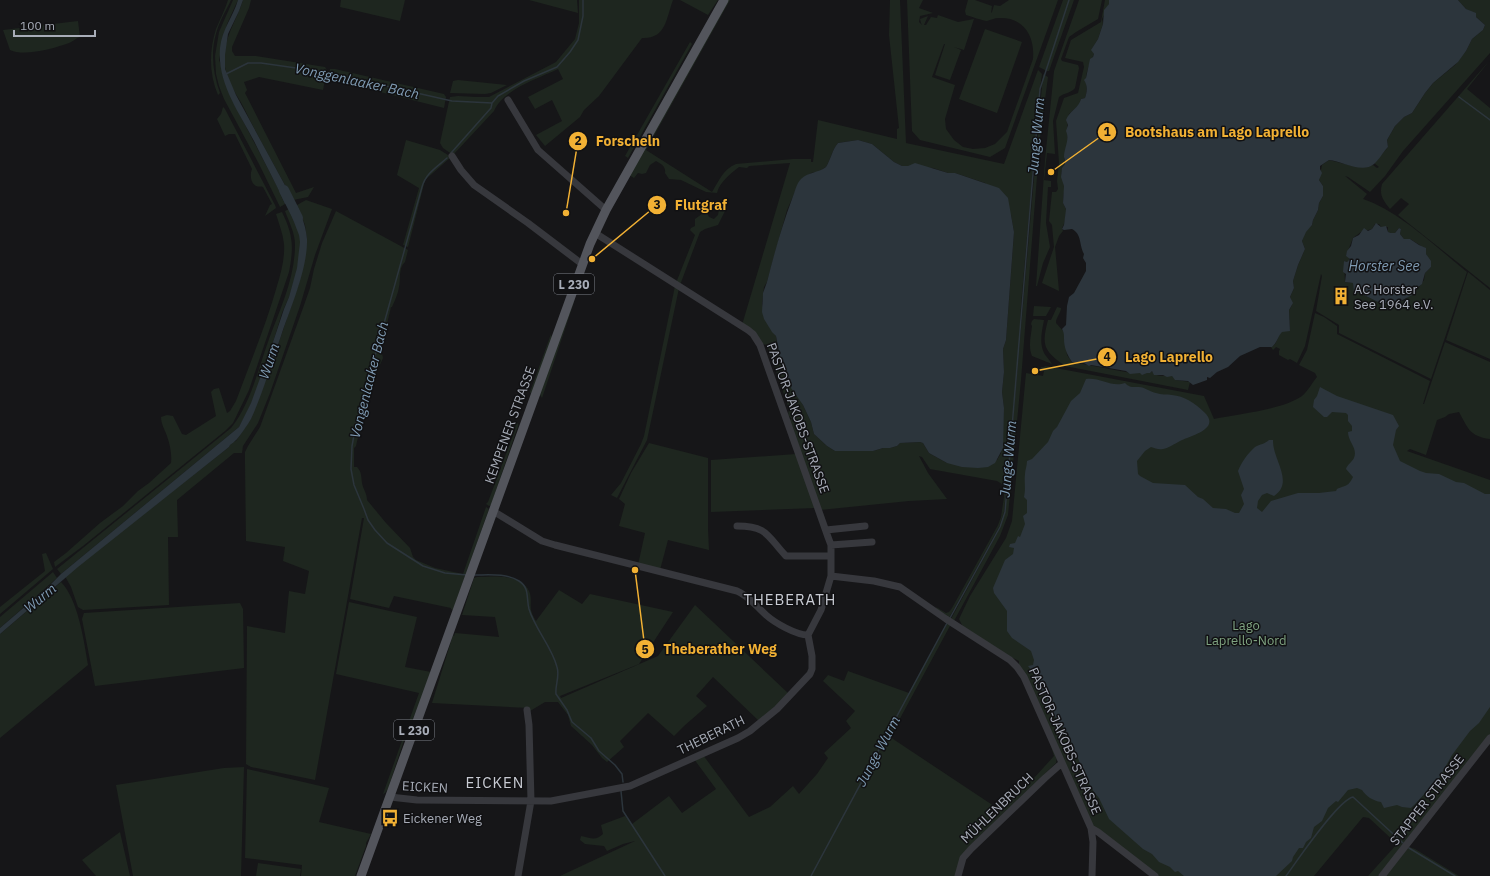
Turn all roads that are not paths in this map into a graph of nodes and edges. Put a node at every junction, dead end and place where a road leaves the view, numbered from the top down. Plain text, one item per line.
1 (724, 0) edge
2 (508, 100) dead end
3 (452, 156) dead end
4 (606, 210) junction
5 (595, 233) junction
6 (582, 264) junction
7 (493, 511) junction
8 (737, 526) dead end
9 (865, 526) dead end
10 (826, 530) junction
11 (872, 542) dead end
12 (831, 546) junction
13 (831, 556) junction
14 (831, 576) junction
15 (808, 635) junction
16 (527, 710) dead end
17 (1490, 738) edge
18 (1062, 763) junction
19 (622, 787) joint
20 (390, 797) junction
21 (532, 801) junction
22 (1091, 828) junction
23 (361, 876) edge
24 (518, 876) edge
25 (958, 876) edge
26 (1092, 876) edge
27 (1155, 876) edge
28 (1382, 876) edge

1 - 4 main road, KEMPENER STRASSE / L 230
2 - 4 street
3 - 6 street
4 - 5 main road, KEMPENER STRASSE / L 230
5 - 6 main road, KEMPENER STRASSE / L 230
5 - 10 street, PASTOR-JAKOBS-STRASSE
6 - 7 main road, KEMPENER STRASSE / L 230
7 - 15 street
7 - 20 main road, KEMPENER STRASSE / L 230
8 - 13 street
9 - 10 street
10 - 12 street, PASTOR-JAKOBS-STRASSE
11 - 12 street
12 - 13 street, PASTOR-JAKOBS-STRASSE
13 - 14 street, PASTOR-JAKOBS-STRASSE
14 - 15 street
14 - 18 street, PASTOR-JAKOBS-STRASSE
15 - 19 street, THEBERATH
16 - 21 street
17 - 28 street, STAPPER STRASSE
18 - 22 street, PASTOR-JAKOBS-STRASSE
18 - 25 street, MÜHLENBRUCH
19 - 21 street, EICKEN
20 - 21 street, EICKEN
20 - 23 main road, KEMPENER STRASSE / L 230
21 - 24 street
22 - 26 street, PASTOR-JAKOBS-STRASSE
22 - 27 street

